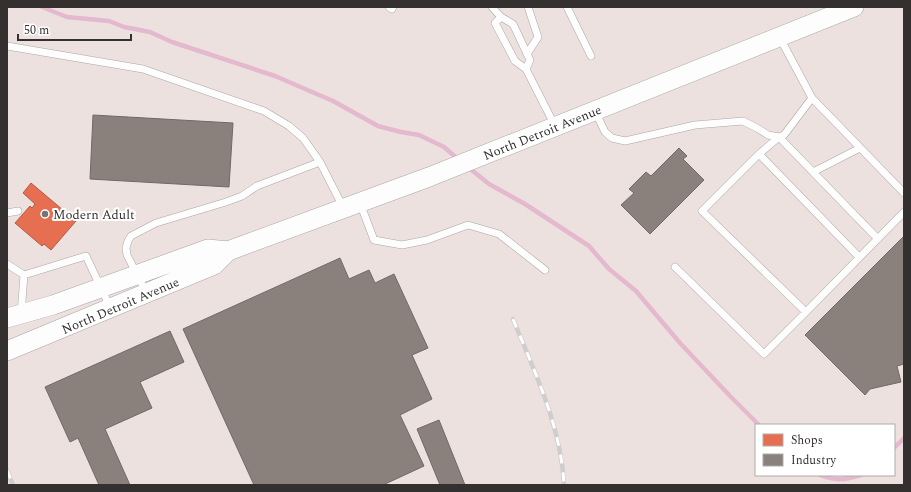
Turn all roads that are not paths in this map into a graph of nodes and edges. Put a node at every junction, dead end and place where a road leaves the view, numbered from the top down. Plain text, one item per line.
1 (389, 7) edge
2 (393, 7) edge
3 (492, 7) edge
4 (528, 7) edge
5 (567, 7) edge
6 (854, 7) edge
7 (501, 17) junction
8 (779, 37) junction
9 (7, 46) edge
10 (527, 54) junction
11 (591, 56) dead end
12 (526, 69) junction
13 (812, 98) junction
14 (594, 110) junction
15 (555, 126) junction
16 (779, 137) junction
17 (860, 148) junction
18 (759, 154) junction
19 (320, 162) junction
20 (813, 172) junction
21 (904, 193) edge
22 (352, 206) junction
23 (18, 211) dead end
24 (904, 212) edge
25 (7, 213) edge
26 (878, 239) junction
27 (228, 251) junction
28 (859, 257) junction
29 (7, 264) edge
30 (675, 267) dead end
31 (545, 270) dead end
32 (138, 274) junction
33 (24, 276) junction
34 (101, 288) junction
35 (147, 294) junction
36 (111, 309) junction
37 (806, 312) junction
38 (14, 316) edge
39 (7, 352) edge

1 - 2 lane
3 - 7 lane
4 - 10 lane
5 - 11 lane
6 - 8 main road, North Detroit Avenue
7 - 10 lane
7 - 12 lane
8 - 13 lane
8 - 14 main road, North Detroit Avenue
9 - 19 lane
10 - 12 lane
12 - 15 lane
13 - 16 lane
13 - 17 lane
14 - 15 main road, North Detroit Avenue
14 - 16 lane
15 - 22 main road, North Detroit Avenue
16 - 18 lane
16 - 20 lane
17 - 20 lane
17 - 21 lane
18 - 28 lane
18 - 37 lane
19 - 22 lane
19 - 32 lane
20 - 26 lane
22 - 27 main road, North Detroit Avenue
22 - 31 lane
23 - 25 lane
24 - 26 lane
26 - 28 lane
27 - 32 main road, North Detroit Avenue
27 - 35 main road, North Detroit Avenue
28 - 37 lane
29 - 33 lane
30 - 37 lane
32 - 34 main road, North Detroit Avenue
32 - 35 lane
33 - 34 lane
33 - 38 lane
34 - 36 lane
34 - 38 main road, North Detroit Avenue
35 - 36 main road, North Detroit Avenue
36 - 39 main road, North Detroit Avenue

